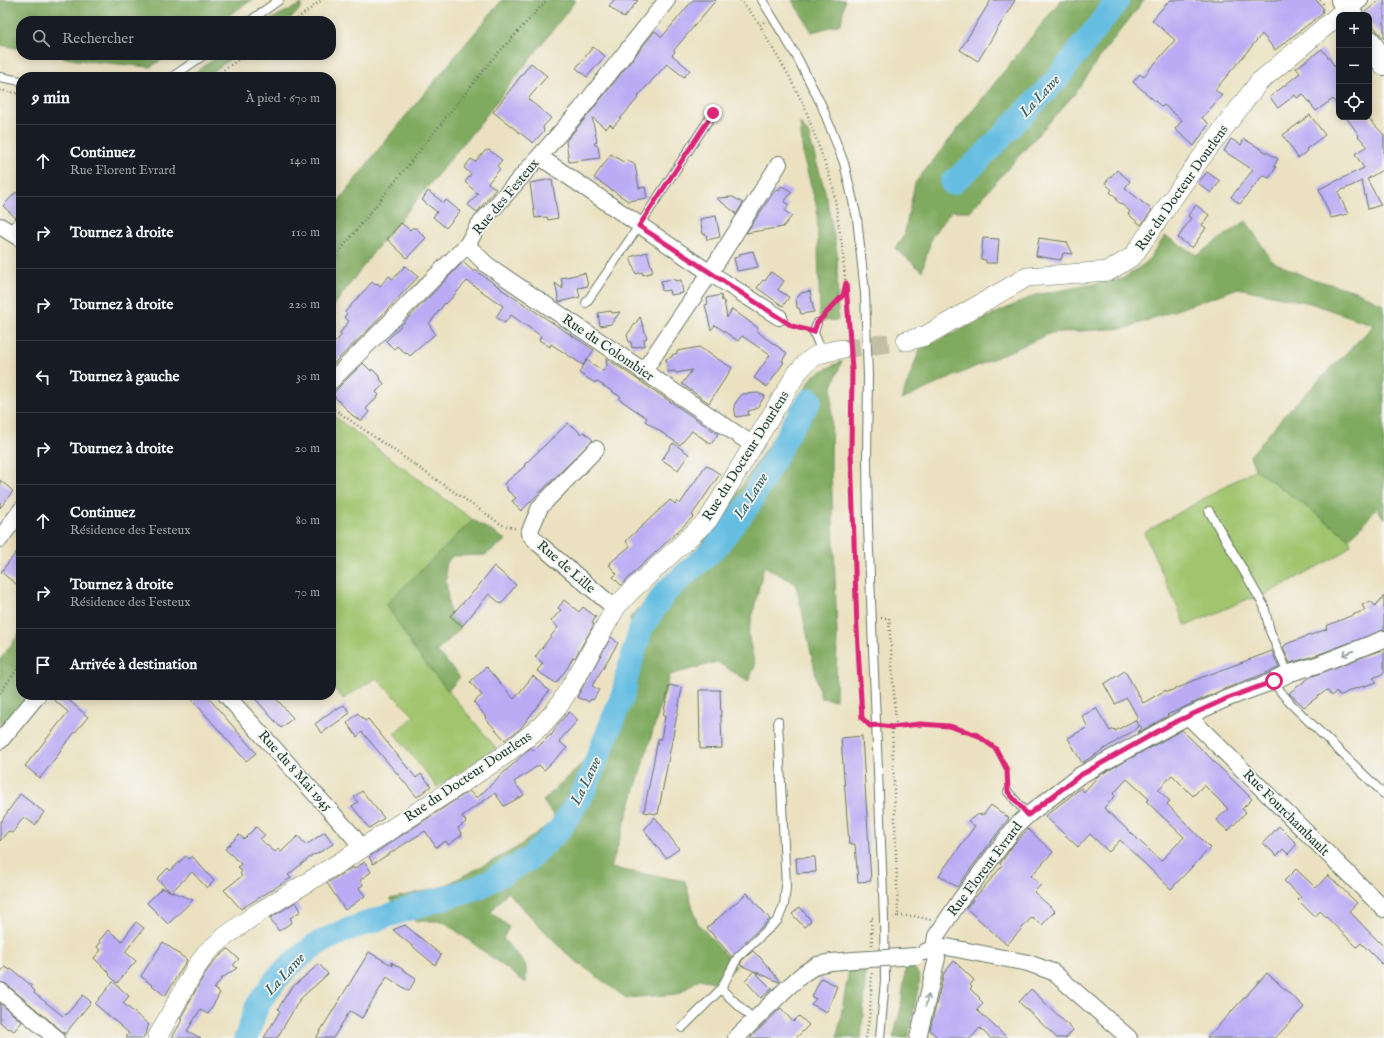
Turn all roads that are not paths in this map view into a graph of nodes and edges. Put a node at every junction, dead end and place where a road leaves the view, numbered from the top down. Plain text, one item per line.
1 (279, 0) edge
2 (667, 0) edge
3 (762, 0) edge
4 (1347, 9) edge
5 (257, 16) edge
6 (1372, 46) edge
7 (197, 60) edge
8 (1384, 64) edge
9 (179, 72) edge
10 (0, 77) edge
11 (16, 80) edge
12 (713, 113) dead end
13 (540, 157) junction
14 (779, 164) dead end
15 (639, 226) junction
16 (467, 245) junction
17 (710, 273) junction
18 (586, 303) dead end
19 (779, 317) road end
20 (817, 323) road end
21 (906, 341) tunnel mouth
22 (847, 347) tunnel mouth
23 (822, 352) junction
24 (643, 372) junction
25 (336, 376) edge
26 (753, 445) junction
27 (596, 449) dead end
28 (1209, 511) dead end
29 (16, 517) edge
30 (0, 539) edge
31 (616, 607) junction
32 (1384, 639) edge
33 (1290, 673) junction
34 (1274, 681) junction
35 (34, 700) edge
36 (231, 700) edge
37 (1188, 716) junction
38 (778, 721) dead end
39 (0, 741) edge
40 (1008, 792) road end
41 (1384, 794) edge
42 (1028, 815) junction
43 (361, 848) junction
44 (1384, 909) edge
45 (934, 948) junction
46 (722, 989) junction
47 (0, 991) edge
48 (754, 1020) junction
49 (682, 1028) dead end
50 (923, 1035) edge
51 (56, 1038) edge
52 (157, 1038) edge
53 (736, 1038) edge
54 (880, 1038) edge
55 (1129, 1038) edge

1 - 5 lane
2 - 13 street, Rue des Festeux
3 - 54 lane
4 - 21 street, Rue du Docteur Dourlens
6 - 8 main road
7 - 9 lane
10 - 11 lane
12 - 15 lane
13 - 15 street
13 - 16 street, Rue des Festeux
14 - 17 street
15 - 17 street
15 - 18 lane
16 - 24 street, Rue du Colombier
16 - 25 street, Rue des Festeux
17 - 19 street
17 - 24 street
20 - 23 lane
22 - 23 street, Rue du Docteur Dourlens
23 - 26 street, Rue du Docteur Dourlens
24 - 26 street, Rue du Colombier
26 - 31 street, Rue du Docteur Dourlens
27 - 31 street, Rue de Lille
28 - 33 lane
29 - 30 street
31 - 43 street, Rue du Docteur Dourlens
32 -> 33 street, Rue Florent Evrard
33 - 34 street, Rue Florent Evrard
34 - 37 street, Rue Florent Evrard
34 - 41 lane
35 - 39 street
36 - 43 street, Rue du 8 Mai 1945
37 - 42 street, Rue Florent Evrard
37 - 44 street, Rue Fourchambault
38 - 46 lane
40 - 42 lane
42 - 45 street, Rue Florent Evrard
43 - 52 street, Rue du Docteur Dourlens
45 - 48 street, bridge
50 -> 45 street
45 - 55 street
46 - 48 lane
46 - 49 lane
47 - 51 street
48 - 53 street

